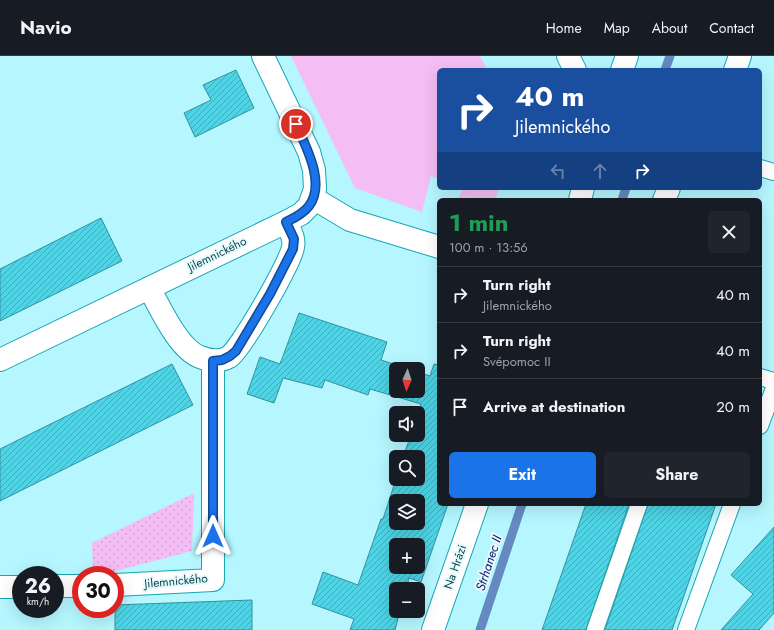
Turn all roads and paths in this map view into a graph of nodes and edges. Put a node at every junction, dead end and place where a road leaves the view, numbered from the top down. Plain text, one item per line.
1 (263, 56) edge
2 (568, 56) edge
3 (627, 56) edge
4 (740, 56) edge
5 (574, 68) edge
6 (623, 68) edge
7 (737, 68) edge
8 (762, 169) edge
9 (774, 172) edge
10 (300, 211) junction
11 (437, 246) edge
12 (149, 288) junction
13 (0, 360) edge
14 (213, 361) junction
15 (762, 378) edge
16 (774, 381) edge
17 (774, 388) edge
18 (762, 421) edge
19 (476, 506) edge
20 (638, 506) edge
21 (731, 506) edge
22 (124, 585) edge
23 (0, 587) edge
24 (12, 587) edge
25 (433, 630) edge
26 (595, 630) edge
27 (686, 630) edge

1 - 10 street
2 - 5 street
3 - 6 street
4 - 7 street
8 - 9 lane
10 - 11 street
10 - 12 street, Jilemnického
10 - 14 street
12 - 13 street, Jilemnického
12 - 14 street
14 - 22 street, Jilemnického
15 - 16 lane
17 - 18 lane
19 - 25 street, Na Hrázi
20 - 26 lane
21 - 27 lane
23 - 24 street

